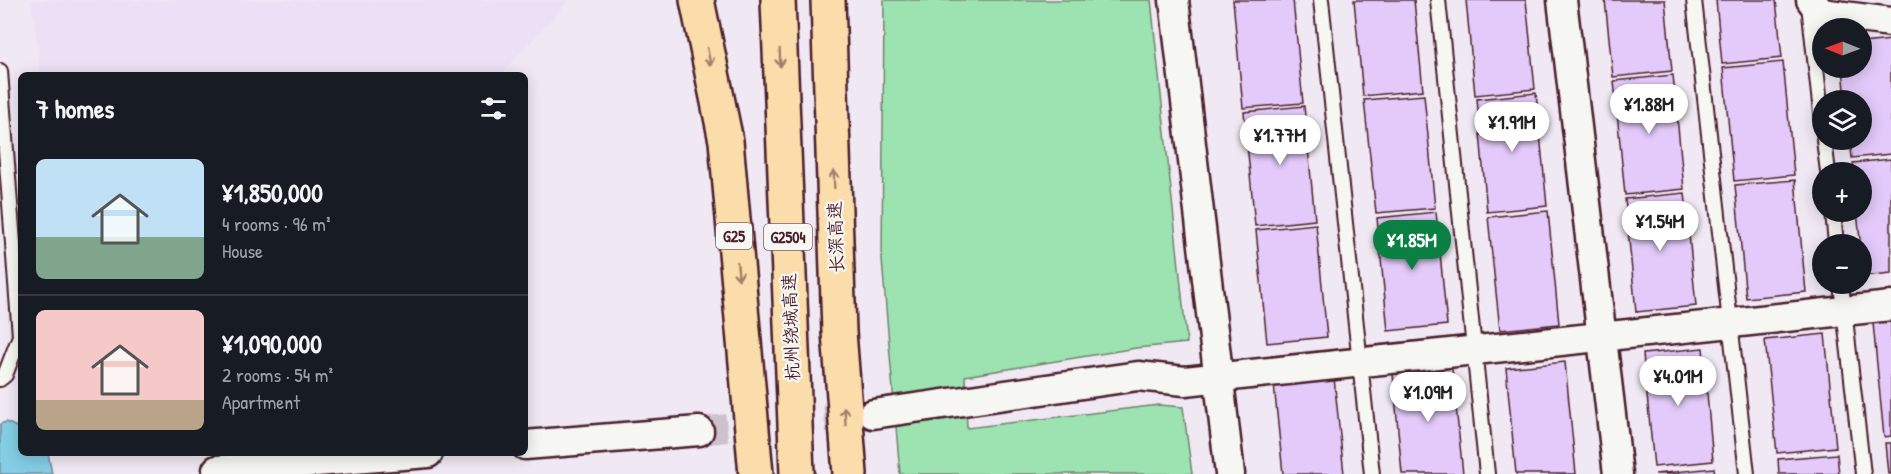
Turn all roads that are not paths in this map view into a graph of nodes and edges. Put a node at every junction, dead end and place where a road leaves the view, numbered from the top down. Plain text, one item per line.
1 (698, 0) edge
2 (778, 0) edge
3 (828, 0) edge
4 (1174, 0) edge
5 (1321, 0) edge
6 (1437, 0) edge
7 (1562, 0) edge
8 (1694, 0) edge
9 (1810, 0) edge
10 (1891, 22) edge
11 (0, 70) edge
12 (1819, 90) edge
13 (1842, 297) edge
14 (1891, 306) edge
15 (18, 309) edge
16 (1729, 323) junction
17 (1602, 337) junction
18 (18, 341) edge
19 (1474, 350) junction
20 (1359, 362) junction
21 (1218, 376) junction
22 (0, 380) edge
23 (873, 414) tunnel mouth
24 (699, 431) tunnel mouth
25 (528, 445) edge
26 (391, 456) edge
27 (217, 470) dead end
28 (756, 474) edge
29 (797, 474) edge
30 (850, 474) edge
31 (1230, 474) edge
32 (1372, 474) edge
33 (1488, 474) edge
34 (1618, 474) edge
35 (1747, 474) edge
36 (1863, 474) edge

1 -> 28 highway, G25
2 -> 29 highway, 杭州绕城高速 / G2504
30 -> 3 highway, 长深高速
4 - 21 street
5 - 20 lane
6 - 19 lane
7 - 17 street
8 - 16 lane
9 - 10 street
9 - 12 lane
11 - 15 lane
13 - 14 street
13 - 16 street
13 - 36 lane
16 - 17 street
16 - 35 lane
17 - 19 street
17 - 34 street
18 - 22 lane
19 - 20 street
19 - 33 lane
20 - 21 street
20 - 32 lane
21 - 23 street
21 - 31 street
24 - 25 street
26 - 27 street

